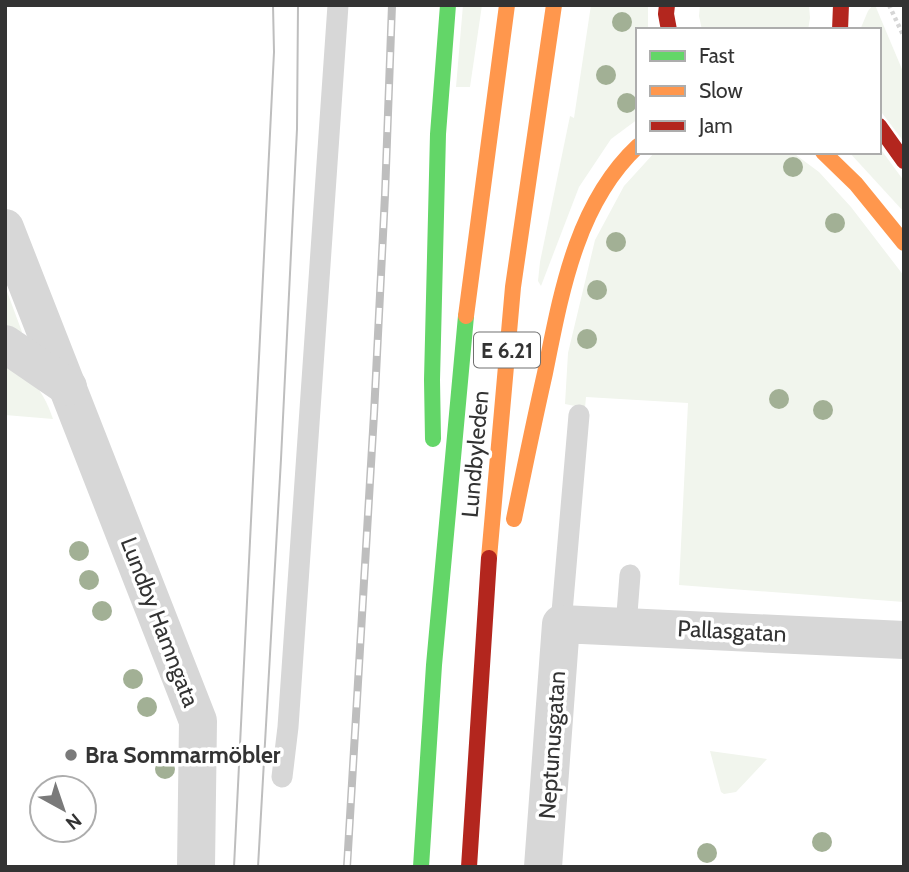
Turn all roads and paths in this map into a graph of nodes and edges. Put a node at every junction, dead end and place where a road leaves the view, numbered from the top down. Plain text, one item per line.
1 (338, 5) edge
2 (448, 5) edge
3 (507, 5) edge
4 (554, 5) edge
5 (667, 5) edge
6 (889, 5) edge
7 (669, 28) edge
8 (904, 37) edge
9 (881, 129) edge
10 (636, 148) edge
11 (825, 154) edge
12 (904, 161) edge
13 (5, 228) edge
14 (904, 243) edge
15 (5, 344) edge
16 (68, 387) junction
17 (579, 415) dead end
18 (433, 448) dead end
19 (433, 502) dead end
20 (510, 537) dead end
21 (629, 575) dead end
22 (503, 576) dead end
23 (561, 624) junction
24 (626, 626) junction
25 (904, 639) edge
26 (434, 665) junction
27 (479, 696) junction
28 (282, 777) dead end
29 (196, 867) edge
30 (421, 867) edge
31 (469, 867) edge
32 (543, 867) edge

1 - 28 lane
2 - 18 main road
3 - 26 main road, Lundbyleden / E 6.21
4 - 27 main road, Lundbyleden / E 6.21
5 - 7 main road
6 - 8 path
9 - 12 main road
10 - 20 main road
11 - 14 main road
13 - 16 street, Lundby Hamngata
15 - 16 street
16 - 29 street, Lundby Hamngata
17 - 23 lane
19 - 26 main road
21 - 24 lane
22 - 27 main road
23 - 24 street, Pallasgatan
23 - 32 street, Neptunusgatan
24 - 25 street, Pallasgatan
26 - 30 main road, Lundbyleden / E 6.21
27 - 31 main road, Lundbyleden / E 6.21

